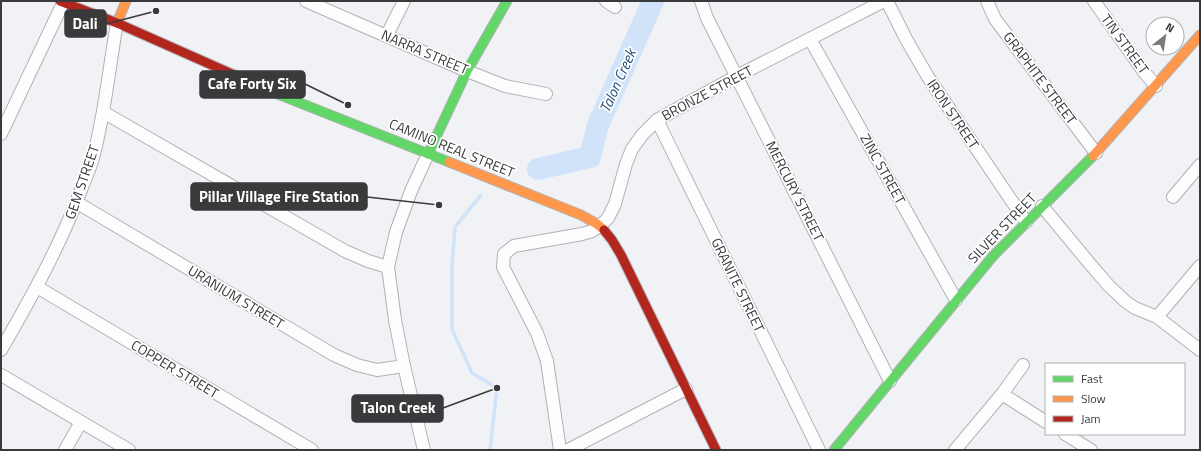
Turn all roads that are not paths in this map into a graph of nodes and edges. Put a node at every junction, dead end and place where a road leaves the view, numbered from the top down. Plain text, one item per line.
1 (126, 1) edge
2 (308, 1) edge
3 (404, 1) edge
4 (507, 1) edge
5 (701, 1) edge
6 (885, 1) edge
7 (987, 1) edge
8 (1094, 1) edge
9 (62, 2) edge
10 (116, 23) junction
11 (1200, 35) edge
12 (387, 36) junction
13 (810, 39) junction
14 (467, 71) junction
15 (737, 76) junction
16 (1156, 86) junction
17 (546, 94) dead end
18 (103, 112) junction
19 (657, 120) junction
20 (1, 134) edge
21 (1096, 153) junction
22 (428, 154) junction
23 (1200, 165) edge
24 (1173, 197) dead end
25 (76, 202) junction
26 (1042, 206) junction
27 (1026, 222) junction
28 (600, 226) junction
29 (1200, 266) edge
30 (388, 267) junction
31 (37, 287) junction
32 (956, 300) junction
33 (1157, 317) junction
34 (1, 350) edge
35 (1200, 350) edge
36 (1023, 365) dead end
37 (404, 366) junction
38 (1, 375) edge
39 (890, 381) junction
40 (686, 389) junction
41 (1002, 394) junction
42 (1045, 421) edge
43 (81, 422) junction
44 (1066, 435) edge
45 (1076, 447) edge
46 (65, 450) edge
47 (129, 450) edge
48 (312, 450) edge
49 (424, 450) edge
50 (560, 450) edge
51 (568, 450) edge
52 (716, 450) edge
53 (819, 450) edge
54 (834, 450) edge
55 (956, 450) edge
56 (1091, 450) edge

1 - 10 street, GEM STREET
2 - 12 street, NARRA STREET
3 - 12 street
4 - 14 street
5 - 15 street, MERCURY STREET
6 - 13 street, BRONZE STREET
6 - 27 street, IRON STREET
7 - 21 street, GRAPHITE STREET
8 - 16 street, TIN STREET
9 - 10 street, CAMINO REAL STREET
9 - 20 street
10 - 18 street, GEM STREET
10 - 22 street, CAMINO REAL STREET
11 - 16 street, SILVER STREET
12 - 14 street, NARRA STREET
13 - 15 street, BRONZE STREET
13 - 32 street, ZINC STREET
14 - 17 street, NARRA STREET
14 - 22 street
15 - 19 street, BRONZE STREET
15 - 39 street, MERCURY STREET
16 - 21 street, SILVER STREET
18 - 25 street, GEM STREET
18 - 30 street
19 - 28 street, BRONZE STREET
19 - 53 street, GRANITE STREET
21 - 26 street, SILVER STREET
22 - 28 street, CAMINO REAL STREET
22 - 30 street
23 - 24 street
25 - 31 street, GEM STREET
25 - 37 street, URANIUM STREET
26 - 27 street, SILVER STREET
26 - 33 street
27 - 32 street, SILVER STREET
28 - 40 street, CAMINO REAL STREET
28 - 50 street, BRONZE STREET
29 - 33 street
30 - 37 street
31 - 34 street, GEM STREET
31 - 48 street, COPPER STREET
32 - 39 street, SILVER STREET
33 - 35 street
36 - 41 street
37 - 49 street
38 - 43 street
39 - 54 street, SILVER STREET
40 - 51 street
40 - 52 street, CAMINO REAL STREET
41 - 42 street
41 - 55 street
43 - 46 street
43 - 47 street
44 - 45 street
45 - 56 street

